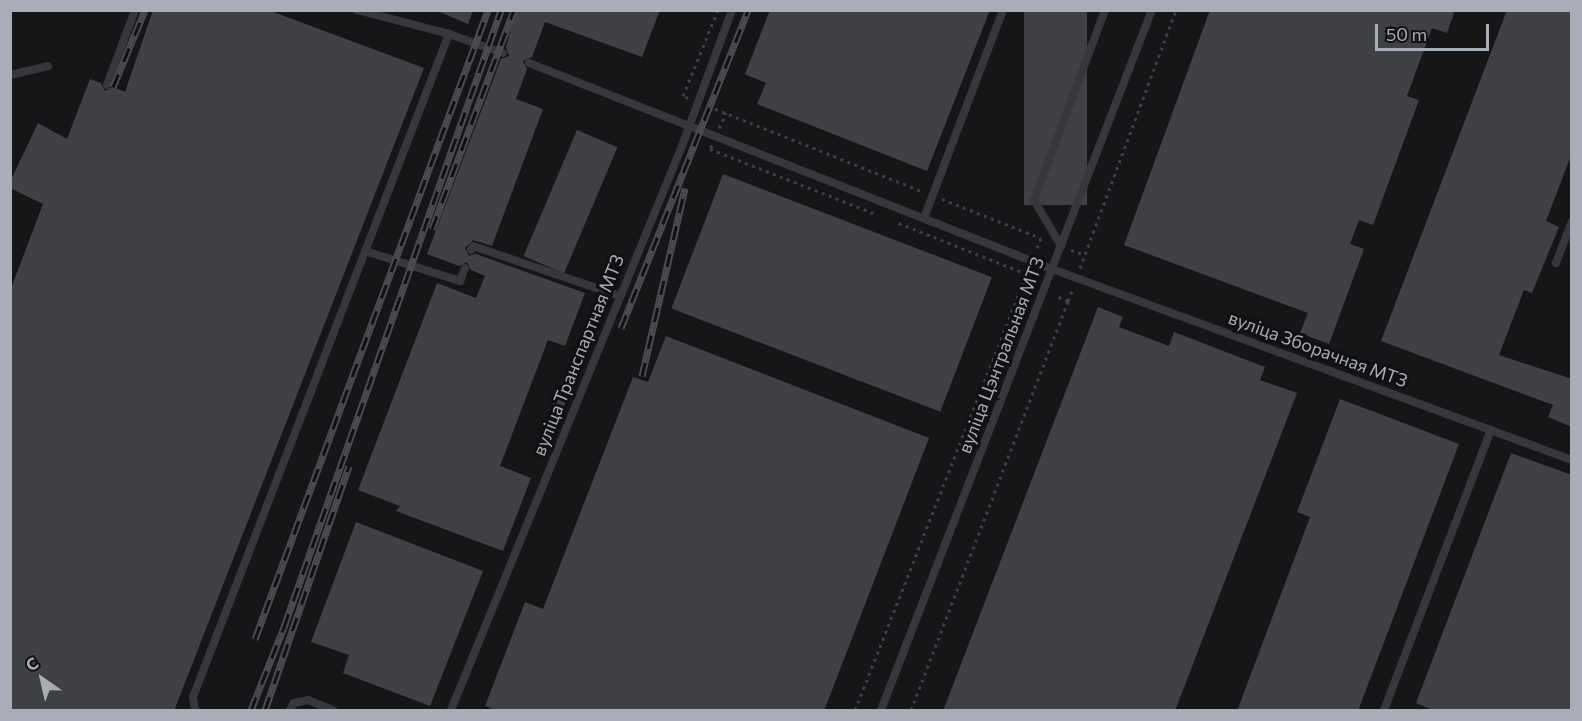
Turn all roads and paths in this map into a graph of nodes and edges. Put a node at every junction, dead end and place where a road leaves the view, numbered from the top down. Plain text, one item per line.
1 (135, 10) edge
2 (357, 10) edge
3 (732, 10) edge
4 (1003, 10) edge
5 (1105, 10) edge
6 (1152, 10) edge
7 (1176, 10) edge
8 (449, 34) junction
9 (503, 53) dead end
10 (529, 63) dead end
11 (48, 66) dead end
12 (10, 75) edge
13 (107, 85) dead end
14 (689, 125) junction
15 (716, 136) junction
16 (933, 195) junction
17 (879, 215) dead end
18 (924, 218) junction
19 (890, 219) dead end
20 (1572, 221) edge
21 (1061, 246) junction
22 (471, 250) dead end
23 (365, 251) junction
24 (1032, 261) junction
25 (1556, 263) dead end
26 (465, 268) dead end
27 (1052, 269) junction
28 (1027, 274) junction
29 (1077, 278) junction
30 (1023, 283) junction
31 (1043, 291) junction
32 (620, 296) junction
33 (1068, 301) junction
34 (1491, 430) junction
35 (1572, 460) edge
36 (195, 711) edge
37 (290, 711) edge
38 (333, 711) edge
39 (451, 711) edge
40 (855, 711) edge
41 (880, 711) edge
42 (911, 711) edge
43 (1384, 711) edge

1 - 13 lane
2 - 8 lane
3 - 14 lane, вуліца Транспартная МТЗ
4 - 16 lane
5 - 21 lane
6 - 21 lane, вуліца Цэнтральная МТЗ
7 - 29 path
8 - 9 lane
8 - 23 lane
10 - 14 lane, вуліца Зборачная МТЗ
11 - 12 lane
14 - 15 lane, вуліца Зборачная МТЗ
14 - 32 lane, вуліца Транспартная МТЗ
15 - 16 path
15 - 17 path
15 - 18 lane, вуліца Зборачная МТЗ
16 - 18 lane
16 - 24 path
18 - 24 lane, вуліца Зборачная МТЗ
19 - 28 path
20 - 25 lane
21 - 27 lane, вуліца Цэнтральная МТЗ
22 - 32 lane
23 - 26 lane
23 - 36 lane
24 - 27 lane, вуліца Зборачная МТЗ
24 - 28 path
27 - 29 lane, вуліца Зборачная МТЗ
27 - 31 lane, вуліца Цэнтральная МТЗ
28 - 30 path
29 - 33 path
29 - 34 lane, вуліца Зборачная МТЗ
30 - 31 path
30 - 40 path
31 - 33 path
31 - 41 lane, вуліца Цэнтральная МТЗ
32 - 39 lane, вуліца Транспартная МТЗ
33 - 42 path
34 - 35 lane, вуліца Зборачная МТЗ
34 - 43 lane
37 - 38 lane

